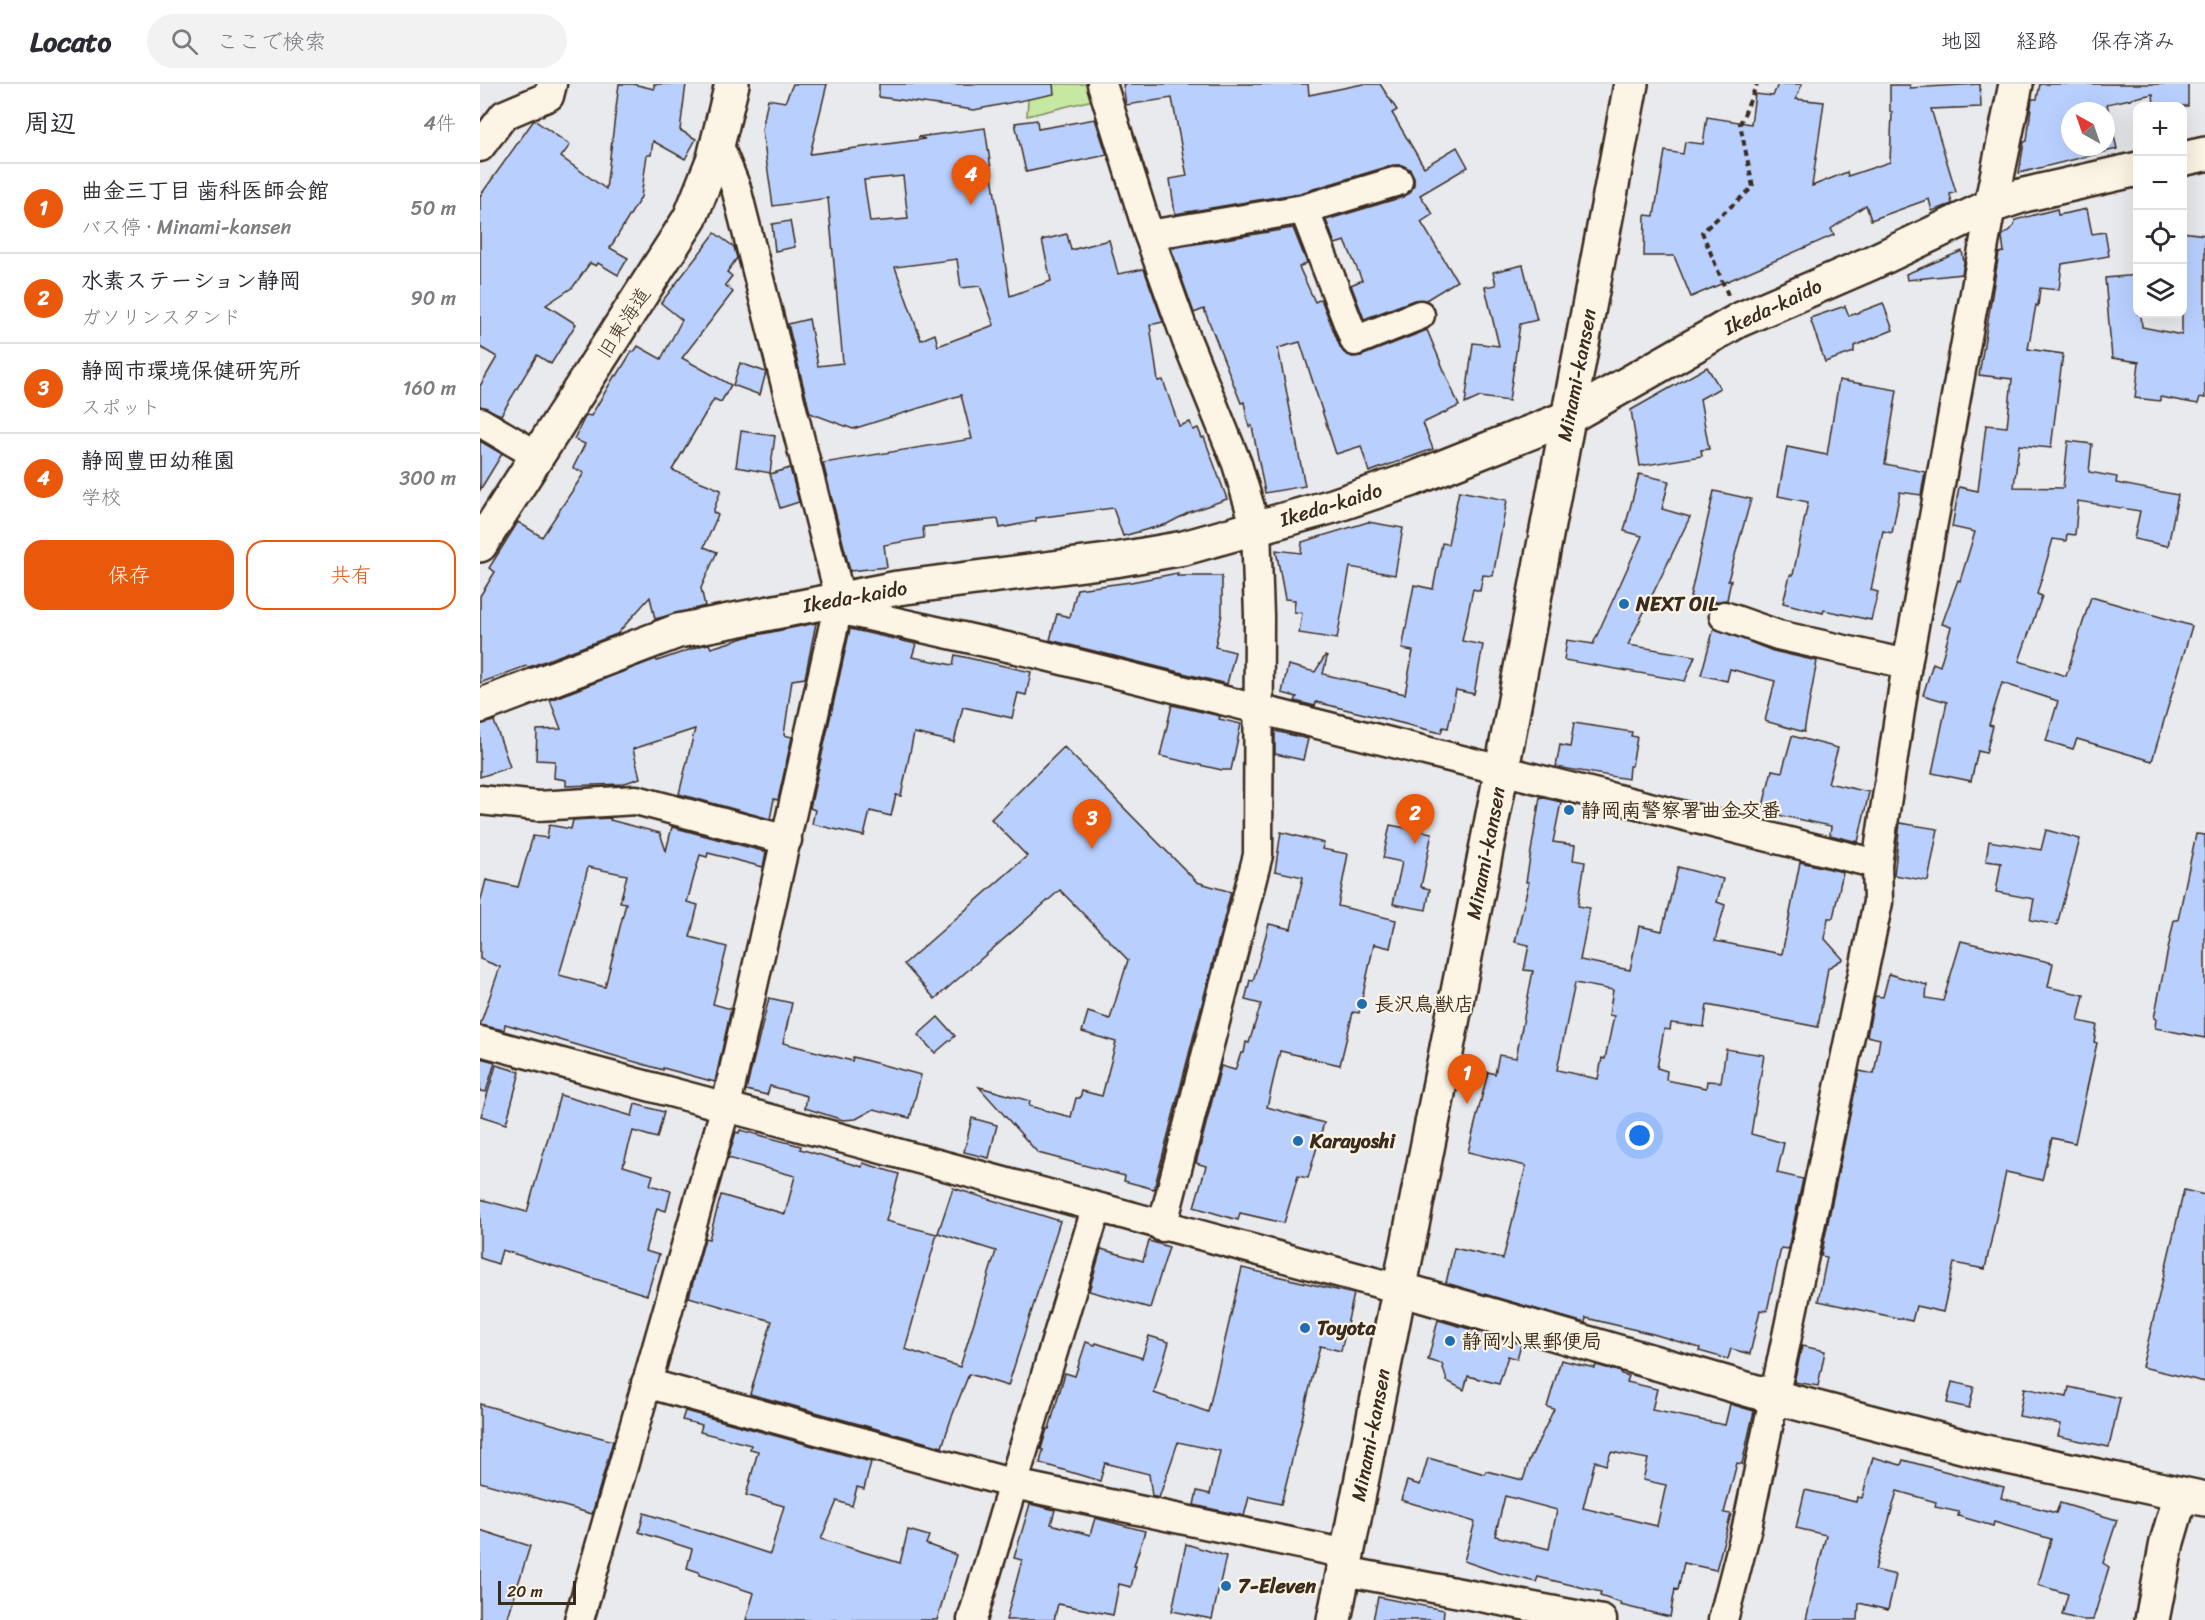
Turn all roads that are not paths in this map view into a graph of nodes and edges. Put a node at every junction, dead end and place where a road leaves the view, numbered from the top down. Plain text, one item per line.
1 (552, 84) edge
2 (732, 84) edge
3 (1102, 84) edge
4 (1631, 84) edge
5 (2016, 84) edge
6 (717, 141) junction
7 (480, 147) edge
8 (2205, 154) edge
9 (2187, 158) edge
10 (2133, 171) edge
11 (1398, 181) dead end
12 (1991, 206) junction
13 (1304, 209) junction
14 (1149, 235) junction
15 (1420, 315) dead end
16 (1569, 417) junction
17 (480, 422) edge
18 (538, 456) junction
19 (1256, 528) junction
20 (480, 545) edge
21 (839, 604) junction
22 (1724, 616) dead end
23 (1907, 664) junction
24 (480, 706) edge
25 (1259, 710) junction
26 (1502, 769) junction
27 (480, 800) edge
28 (787, 840) junction
29 (1877, 864) junction
30 (480, 1041) edge
31 (726, 1106) junction
32 (1096, 1209) junction
33 (1162, 1227) junction
34 (1400, 1289) junction
35 (646, 1383) junction
36 (1773, 1397) junction
37 (1014, 1484) junction
38 (2193, 1496) edge
39 (1346, 1562) junction
40 (579, 1620) edge
41 (972, 1620) edge
42 (1334, 1620) edge
43 (1602, 1620) edge
44 (1723, 1620) edge
45 (2152, 1620) edge

1 - 7 street
2 - 6 street, 旧東海道
3 - 14 street
4 - 16 street, Minami-kansen
5 - 12 street
6 - 18 street, 旧東海道
6 - 21 street
8 - 9 street
10 - 12 street, Ikeda-kaido
11 - 13 street
12 - 16 street, Ikeda-kaido
12 - 23 street
13 - 14 street
13 - 15 street
14 - 19 street
16 - 19 street, Ikeda-kaido
16 - 26 street, Minami-kansen
17 - 18 street
18 - 20 street, 旧東海道
19 - 21 street, Ikeda-kaido
19 - 25 street
21 - 24 street, Ikeda-kaido
21 - 25 street
21 - 28 street
22 - 23 street
23 - 29 street
25 - 26 street
25 - 33 street
26 - 29 street
26 - 34 street, Minami-kansen
27 - 28 street
28 - 31 street
29 - 36 street
30 - 31 street
31 - 32 street
31 - 35 street
32 - 33 street
32 - 37 street
33 - 34 street
34 - 36 street
34 - 39 street, Minami-kansen
35 - 37 street
35 - 40 street
36 - 38 street
36 - 44 street
37 - 39 street
37 - 41 street
38 - 45 street
39 - 42 street, Minami-kansen
39 - 43 street

